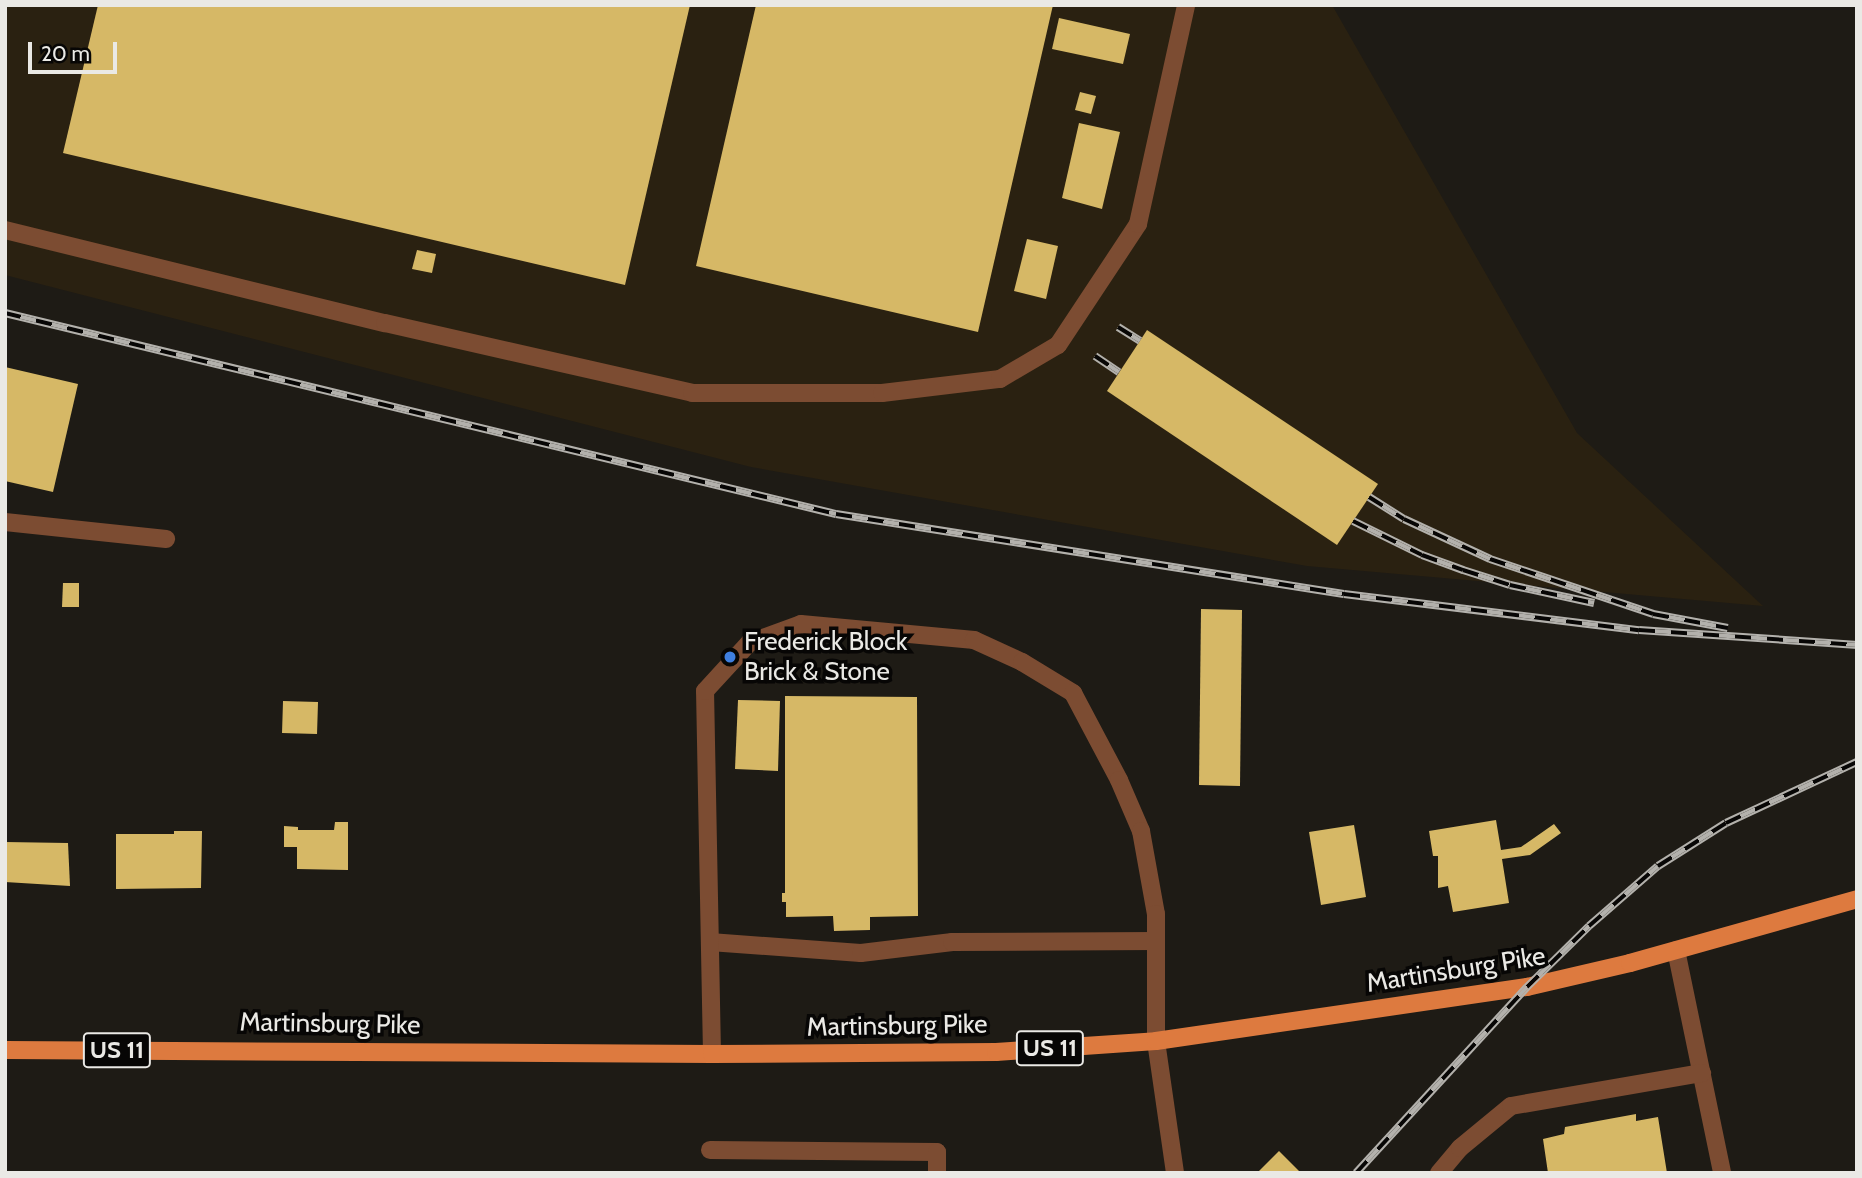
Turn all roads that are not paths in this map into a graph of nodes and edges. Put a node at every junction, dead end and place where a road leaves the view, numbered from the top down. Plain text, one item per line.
1 (1186, 5) edge
2 (5, 230) edge
3 (5, 522) edge
4 (166, 539) dead end
5 (1857, 899) edge
6 (1156, 941) junction
7 (710, 942) junction
8 (1676, 950) junction
9 (1156, 1041) junction
10 (5, 1050) edge
11 (712, 1054) junction
12 (1702, 1073) junction
13 (710, 1150) dead end
14 (937, 1173) edge
15 (1175, 1173) edge
16 (1439, 1173) edge
17 (1723, 1173) edge

1 - 2 street
3 - 4 street
5 - 8 main road, Martinsburg Pike / US 11
6 - 7 street
6 - 7 street
6 - 9 street
7 - 11 street
8 - 9 main road, Martinsburg Pike / US 11
8 - 12 street
9 - 11 main road, Martinsburg Pike / US 11
9 - 15 street
10 - 11 main road, Martinsburg Pike / US 11
12 - 16 street
12 - 17 street
13 - 14 street

